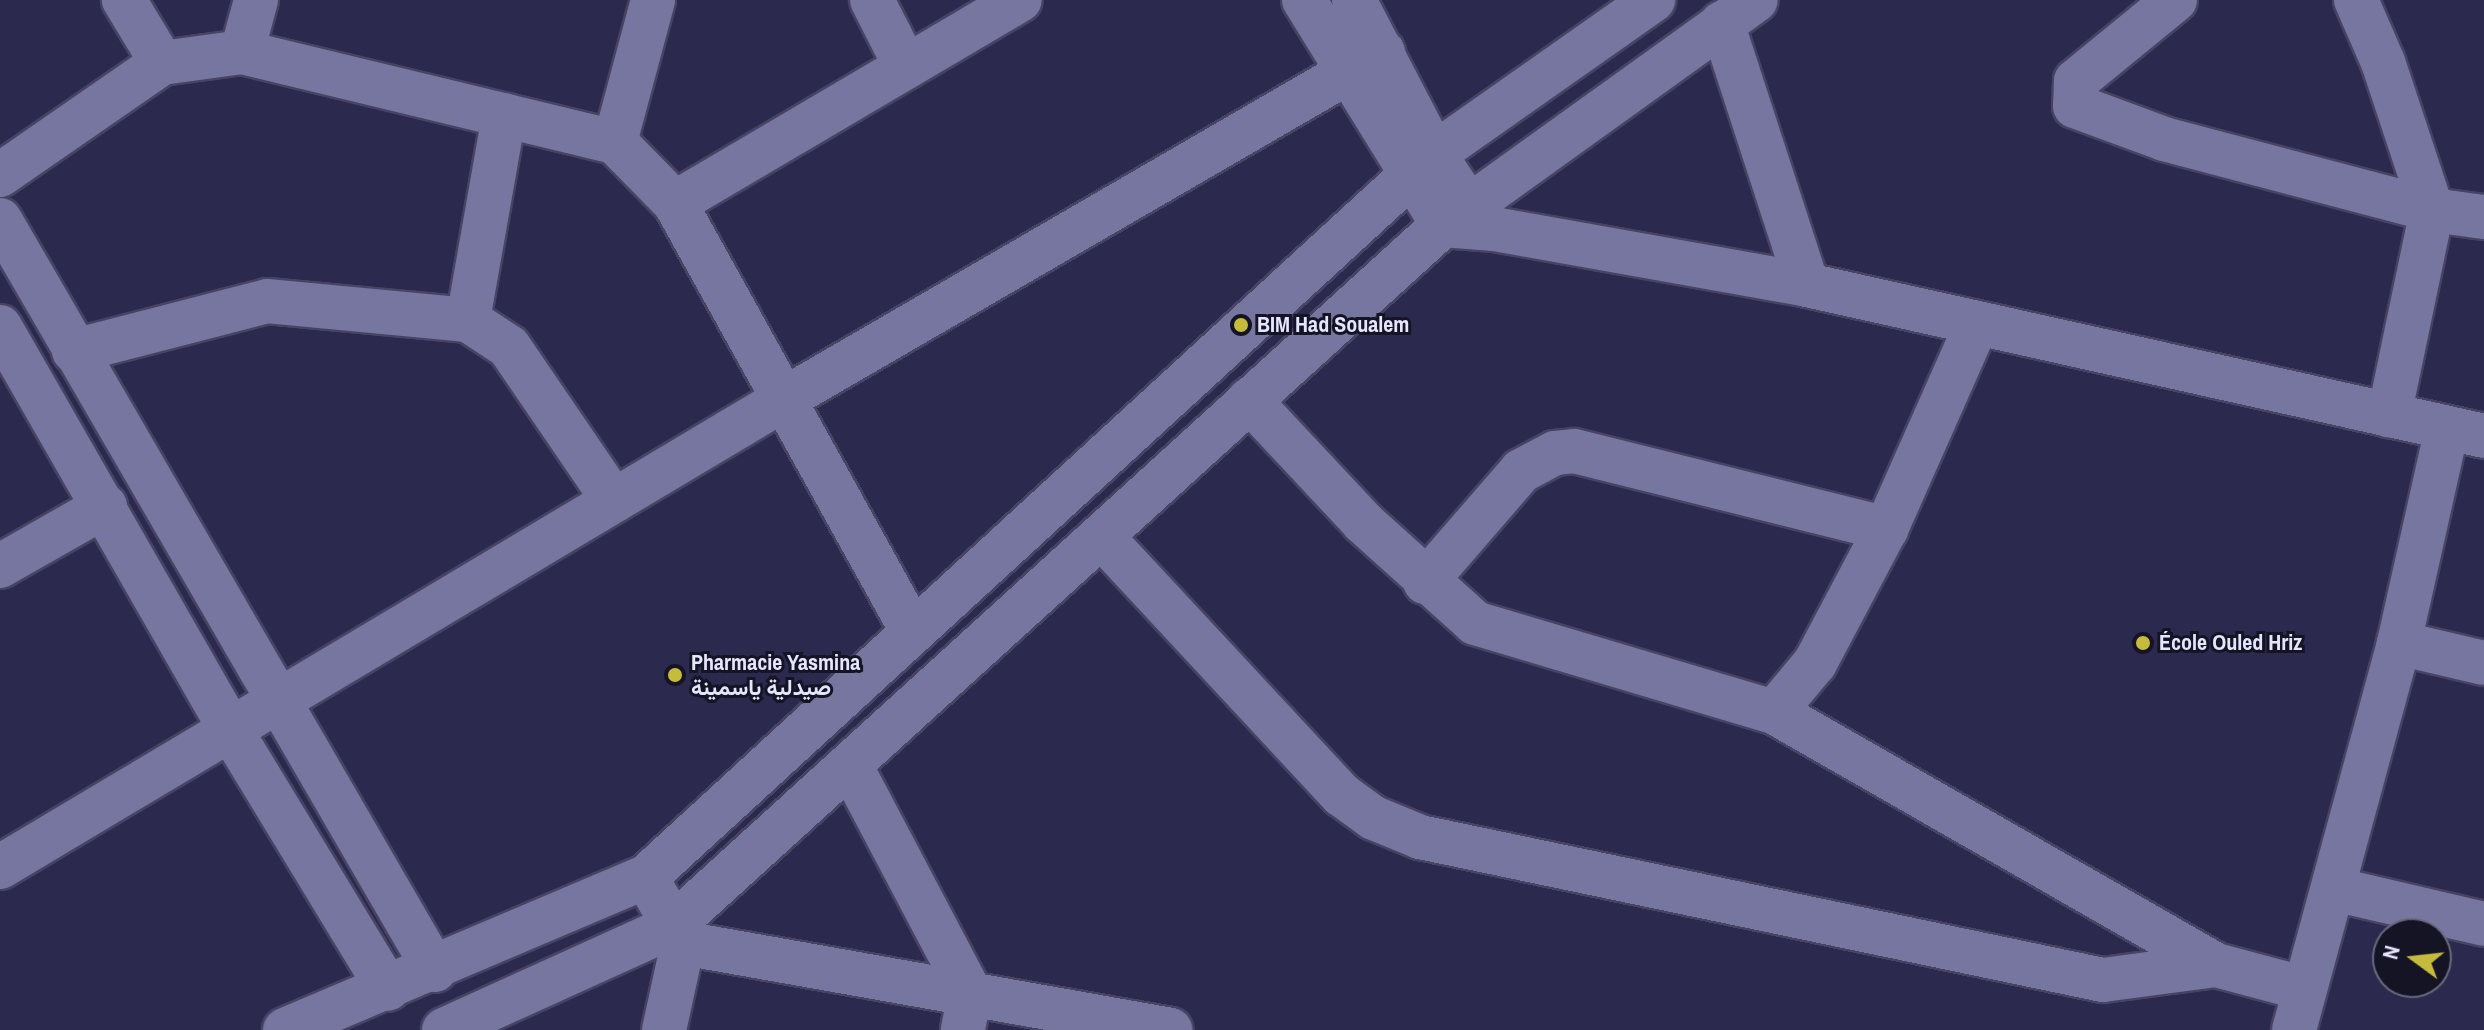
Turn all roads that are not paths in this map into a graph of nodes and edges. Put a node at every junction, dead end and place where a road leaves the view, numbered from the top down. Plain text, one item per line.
1 (124, 0) edge
2 (256, 0) edge
3 (653, 0) edge
4 (872, 0) edge
5 (1020, 0) edge
6 (1304, 0) edge
7 (1354, 0) edge
8 (1653, 0) edge
9 (2175, 0) edge
10 (2356, 0) edge
11 (1739, 11) edge
12 (242, 52) junction
13 (1383, 52) junction
14 (162, 63) junction
15 (906, 67) junction
16 (1347, 75) junction
17 (504, 115) junction
18 (615, 142) junction
19 (1422, 165) junction
20 (0, 175) edge
21 (675, 203) junction
22 (2432, 210) junction
23 (2484, 217) edge
24 (0, 220) edge
25 (1469, 221) junction
26 (1807, 285) junction
27 (468, 320) junction
28 (1977, 324) junction
29 (0, 327) edge
30 (74, 351) junction
31 (786, 398) junction
32 (1249, 400) junction
33 (2389, 416) junction
34 (2466, 433) edge
35 (614, 501) junction
36 (105, 506) junction
37 (1886, 529) junction
38 (1101, 536) junction
39 (0, 566) edge
40 (1425, 582) junction
41 (911, 628) junction
42 (2399, 643) junction
43 (2484, 663) edge
44 (276, 702) junction
45 (1774, 712) junction
46 (230, 729) junction
47 (850, 765) junction
48 (0, 867) edge
49 (646, 877) junction
50 (2334, 889) junction
51 (2484, 924) edge
52 (677, 935) junction
53 (2216, 965) junction
54 (435, 970) junction
55 (2302, 988) junction
56 (388, 989) junction
57 (966, 1012) edge
58 (285, 1030) edge
59 (444, 1030) edge
60 (664, 1030) edge
61 (1170, 1030) edge
62 (2294, 1030) edge

1 - 14 street
2 - 12 street
3 - 18 street
4 - 15 street
5 - 15 street
6 - 16 street
7 - 13 street
8 - 19 street
9 - 22 street
10 - 22 street
11 - 25 street
11 - 26 street
12 - 14 street
12 - 17 street
13 - 16 street
13 - 19 street
14 - 20 street
15 - 21 street
16 - 19 street
16 - 31 street
17 - 18 street
17 - 27 street
18 - 21 street
19 - 25 street
19 - 41 street
21 - 31 street
22 - 23 street
22 - 33 street
24 - 30 street
25 - 26 street
25 - 32 street
26 - 28 street
27 - 30 street
27 - 35 street
28 - 33 street
28 - 37 street
29 - 36 street
30 - 44 street
31 - 35 street
31 - 41 street
32 - 38 street
32 - 40 street
33 - 34 street
34 - 42 street
35 - 44 street
36 - 39 street
36 - 46 street
37 - 40 street
37 - 45 street
38 - 47 street
38 - 53 street
40 - 45 street
41 - 49 street
42 - 43 street
42 - 50 street
44 - 46 street
44 - 54 street
45 - 53 street
46 - 48 street
46 - 56 street
47 - 52 street
47 - 57 street
49 - 52 street
49 - 54 street
50 - 51 street
50 - 55 street
52 - 57 street
52 - 59 street
52 - 60 street
53 - 55 street
54 - 56 street
55 - 62 street
56 - 58 street
57 - 61 street

